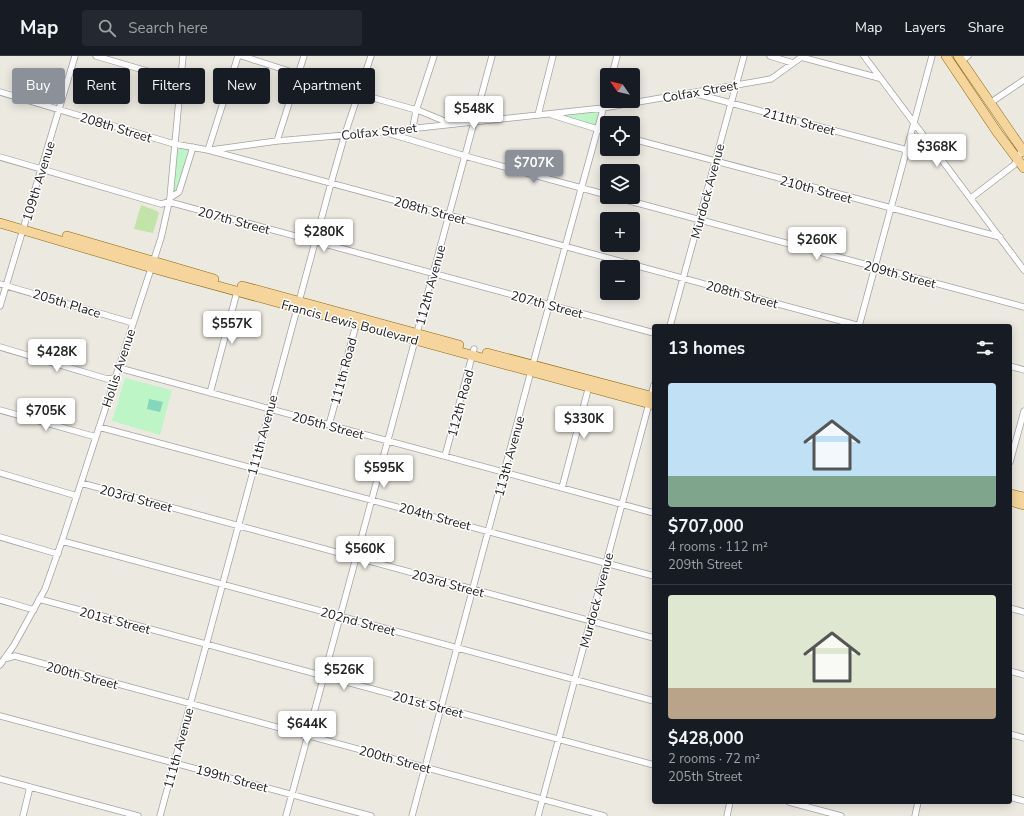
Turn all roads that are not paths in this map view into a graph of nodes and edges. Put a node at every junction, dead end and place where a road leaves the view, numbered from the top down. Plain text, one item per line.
1 (75, 56) edge
2 (96, 56) edge
3 (183, 56) edge
4 (238, 56) edge
5 (242, 56) edge
6 (304, 56) edge
7 (371, 56) edge
8 (434, 56) edge
9 (492, 56) edge
10 (553, 56) edge
11 (617, 56) edge
12 (744, 56) edge
13 (770, 56) edge
14 (864, 56) edge
15 (932, 56) edge
16 (946, 56) edge
17 (802, 57) edge
18 (962, 58) edge
19 (793, 63) junction
20 (138, 68) edge
21 (182, 68) edge
22 (280, 68) edge
23 (301, 68) edge
24 (367, 68) edge
25 (614, 68) edge
26 (879, 78) junction
27 (1024, 80) edge
28 (736, 85) junction
29 (0, 92) edge
30 (691, 93) junction
31 (375, 98) edge
32 (640, 102) edge
33 (731, 103) junction
34 (990, 103) junction
35 (178, 104) edge
36 (289, 104) edge
37 (355, 104) edge
38 (603, 108) joint
39 (59, 110) junction
40 (416, 111) junction
41 (549, 114) junction
42 (538, 115) junction
43 (474, 121) junction
44 (914, 122) junction
45 (452, 124) junction
46 (413, 127) junction
47 (598, 130) junction
48 (381, 132) junction
49 (345, 134) junction
50 (277, 141) junction
51 (640, 141) edge
52 (174, 144) junction
53 (193, 148) junction
54 (208, 150) junction
55 (906, 150) junction
56 (1022, 152) edge
57 (465, 156) junction
58 (0, 157) edge
59 (715, 161) junction
60 (1024, 168) edge
61 (41, 169) junction
62 (330, 183) junction
63 (582, 188) junction
64 (600, 193) edge
65 (971, 198) junction
66 (169, 200) junction
67 (640, 204) edge
68 (891, 209) junction
69 (449, 215) junction
70 (0, 217) edge
71 (699, 220) junction
72 (0, 223) edge
73 (24, 227) junction
74 (1000, 237) junction
75 (315, 242) junction
76 (566, 246) junction
77 (153, 265) junction
78 (874, 267) junction
79 (1024, 270) edge
80 (433, 274) junction
81 (683, 278) junction
82 (3, 284) edge
83 (237, 292) junction
84 (297, 305) junction
85 (550, 305) junction
86 (0, 306) edge
87 (1024, 307) edge
88 (357, 321) junction
89 (133, 323) junction
90 (671, 324) edge
91 (852, 324) edge
92 (860, 324) edge
93 (652, 332) edge
94 (416, 337) junction
95 (0, 347) edge
96 (473, 352) junction
97 (1012, 367) edge
98 (119, 368) junction
99 (532, 368) junction
100 (1024, 370) edge
101 (115, 378) junction
102 (590, 383) junction
103 (210, 393) junction
104 (652, 400) edge
105 (270, 409) junction
106 (0, 410) edge
107 (1024, 412) edge
108 (329, 425) junction
109 (99, 427) junction
110 (1021, 432) edge
111 (96, 437) junction
112 (388, 441) junction
113 (445, 456) junction
114 (1012, 457) edge
115 (254, 468) junction
116 (0, 473) edge
117 (505, 473) junction
118 (81, 483) junction
119 (562, 488) junction
120 (1012, 494) edge
121 (77, 496) junction
122 (1024, 497) edge
123 (372, 500) junction
124 (1012, 502) edge
125 (622, 504) junction
126 (1024, 505) edge
127 (652, 512) edge
128 (238, 526) junction
129 (489, 531) junction
130 (0, 537) edge
131 (62, 541) junction
132 (58, 554) junction
133 (356, 558) junction
134 (606, 563) junction
135 (652, 575) edge
136 (222, 585) junction
137 (473, 590) junction
138 (39, 599) junction
139 (0, 600) edge
140 (1012, 609) edge
141 (34, 610) junction
142 (1024, 612) edge
143 (340, 617) junction
144 (590, 621) junction
145 (652, 637) edge
146 (206, 644) junction
147 (458, 648) junction
148 (2, 659) edge
149 (0, 665) edge
150 (1012, 672) edge
151 (1024, 675) edge
152 (324, 676) junction
153 (575, 680) junction
154 (652, 700) edge
155 (190, 704) junction
156 (441, 708) junction
157 (0, 716) edge
158 (1012, 735) edge
159 (308, 736) junction
160 (1024, 738) edge
161 (558, 740) junction
162 (174, 763) junction
163 (652, 765) edge
164 (425, 768) junction
165 (0, 779) edge
166 (30, 787) junction
167 (292, 795) junction
168 (1012, 798) edge
169 (542, 799) junction
170 (1024, 801) edge
171 (730, 804) edge
172 (797, 804) edge
173 (918, 804) edge
174 (23, 816) edge
175 (138, 816) edge
176 (160, 816) edge
177 (286, 816) edge
178 (371, 816) edge
179 (412, 816) edge
180 (538, 816) edge
181 (604, 816) edge
182 (727, 816) edge
183 (841, 816) edge
184 (915, 816) edge

1 - 39 street, 109th Avenue
2 - 20 street
3 - 21 street, Hollis Avenue
4 - 54 street
5 - 22 street
6 - 23 street
7 - 24 street, 111th Avenue
8 - 40 street
9 - 43 street, 112th Avenue
10 - 42 street
11 - 25 street
12 - 28 street, Murdock Avenue
13 - 19 street
14 - 26 street
15 - 44 street
16 - 56 main road
17 - 19 street, Colfax Street
17 - 26 street
18 - 34 main road
19 - 28 street, Colfax Street
26 - 44 street
27 - 34 street
28 - 30 street, Colfax Street
28 - 33 street, Murdock Avenue
29 - 39 street, 208th Street
30 - 32 street, Colfax Street
30 - 33 street, 211th Street
31 - 40 street
33 - 55 street, 211th Street
33 - 59 street, Murdock Avenue
34 - 56 main road
35 - 52 street, Hollis Avenue
36 - 50 street
37 - 49 street, 111th Avenue
38 - 41 street, Colfax Street
38 - 47 street, 113th Avenue
39 - 52 street, 208th Street
39 - 61 street, 109th Avenue
40 - 45 street
40 - 46 street
41 - 42 street, Colfax Street
41 - 47 street
42 - 43 street, Colfax Street
43 - 45 street, Colfax Street
43 - 57 street, 112th Avenue
44 - 55 street
44 - 65 street
45 - 46 street, Colfax Street
46 - 48 street, Colfax Street
47 - 63 street, 113th Avenue
48 - 49 street, Colfax Street
48 - 57 street
49 - 50 street, Colfax Street
49 - 62 street, 111th Avenue
50 - 54 street, Colfax Street
51 - 59 street, 210th Street
52 - 53 street, 208th Street
52 - 66 street, Hollis Avenue
53 - 54 street, 208th Street
53 - 66 street
54 - 62 street, 208th Street
55 - 68 street
56 - 60 main road
56 - 65 street
57 - 63 street
57 - 69 street, 112th Avenue
58 - 61 street, 207th Street
59 - 68 street, 210th Street
59 - 71 street, Murdock Avenue
61 - 66 street, 207th Street
61 - 73 street, 109th Avenue
62 - 69 street, 208th Street
62 - 75 street, 111th Avenue
63 - 64 street
63 - 76 street, 113th Avenue
65 - 74 street
66 - 75 street, 207th Street
66 - 77 street, Hollis Avenue
67 - 71 street, 209th Street
68 - 74 street, 210th Street
68 - 78 street
69 - 76 street, 208th Street
69 - 80 street, 112th Avenue
70 - 73 main road, Francis Lewis Boulevard
71 - 78 street, 209th Street
71 - 81 street, Murdock Avenue
72 - 73 main road, Francis Lewis Boulevard
73 - 77 main road, Francis Lewis Boulevard
73 - 82 street, 109th Avenue
74 - 79 street
75 - 80 street, 207th Street
75 - 84 street, 111th Avenue
76 - 81 street, 208th Street
76 - 85 street, 113th Avenue
77 - 83 main road, Francis Lewis Boulevard
77 - 84 main road, Francis Lewis Boulevard
77 - 89 street, Hollis Avenue
78 - 87 street, 209th Street
78 - 92 street
80 - 85 street, 207th Street
80 - 94 street, 112th Avenue
81 - 90 street, Murdock Avenue
81 - 91 street, 208th Street
82 - 86 street, 109th Avenue
82 - 89 street, 205th Place
83 - 84 main road, Francis Lewis Boulevard
83 - 103 street
84 - 88 main road, Francis Lewis Boulevard
84 - 105 street, 111th Avenue
85 - 93 street, 207th Street
85 - 99 street, 113th Avenue
88 - 94 main road, Francis Lewis Boulevard
88 - 108 street, 111th Road
89 - 98 street, Hollis Avenue
94 - 96 main road, Francis Lewis Boulevard
94 - 112 street, 112th Avenue
95 - 101 street
96 - 99 main road, Francis Lewis Boulevard
96 - 113 street, 112th Road
97 - 100 street
98 - 101 street, Hollis Avenue
98 - 103 street, 205th Street
99 - 102 main road, Francis Lewis Boulevard
99 - 117 street, 113th Avenue
101 - 109 street, Hollis Avenue
102 - 104 main road, Francis Lewis Boulevard
102 - 119 street
103 - 105 street, 205th Street
104 - 125 street, Murdock Avenue
105 - 108 street, 205th Street
105 - 115 street, 111th Avenue
106 - 111 street
107 - 110 street
108 - 112 street, 205th Street
109 - 111 street, Hollis Avenue
109 - 115 street, 204th Street
110 - 114 street
111 - 118 street, Hollis Avenue
112 - 113 street, 205th Street
112 - 123 street, 112th Avenue
113 - 117 street, 205th Street
115 - 123 street, 204th Street
115 - 128 street, 111th Avenue
116 - 121 street
117 - 119 street, 205th Street
117 - 129 street, 113th Avenue
118 - 121 street, Hollis Avenue
118 - 128 street, 203rd Street
119 - 125 street, 205th Street
120 - 122 main road
121 - 131 street, Hollis Avenue
123 - 129 street, 204th Street
123 - 133 street, 112th Avenue
124 - 126 main road
125 - 127 street, 205th Street
125 - 134 street, Murdock Avenue
128 - 133 street, 203rd Street
128 - 136 street, 111th Avenue
129 - 134 street, 204th Street
129 - 137 street, 113th Avenue
130 - 132 street
131 - 132 street, Hollis Avenue
131 - 136 street, 202nd Street
132 - 138 street, Hollis Avenue
133 - 137 street, 203rd Street
133 - 143 street, 112th Avenue
134 - 135 street, 204th Street
134 - 144 street, Murdock Avenue
136 - 143 street, 202nd Street
136 - 146 street, 111th Avenue
137 - 144 street, 203rd Street
137 - 147 street, 113th Avenue
138 - 141 street, Hollis Avenue
138 - 146 street, 201st Street
139 - 141 street
140 - 142 street
141 - 148 street, Hollis Avenue
143 - 147 street, 202nd Street
143 - 152 street, 112th Avenue
144 - 145 street, 203rd Street
144 - 153 street, Murdock Avenue
146 - 152 street, 201st Street
146 - 155 street, 111th Avenue
147 - 153 street, 202nd Street
147 - 156 street, 113th Avenue
148 - 149 street, Hollis Avenue
148 - 155 street, 200th Street
150 - 151 street
152 - 156 street, 201st Street
152 - 159 street, 112th Avenue
153 - 154 street, 202nd Street
153 - 161 street, Murdock Avenue
155 - 159 street, 200th Street
155 - 162 street, 111th Avenue
156 - 161 street, 201st Street
156 - 164 street, 113th Avenue
157 - 162 street, 199th Street
158 - 160 street
159 - 164 street, 200th Street
159 - 167 street, 112th Avenue
161 - 163 street, 201st Street
161 - 169 street, Murdock Avenue
162 - 167 street, 199th Street
162 - 176 street, 111th Avenue
164 - 169 street, 200th Street
164 - 179 street, 113th Avenue
165 - 166 street
166 - 174 street
166 - 175 street
167 - 177 street, 112th Avenue
167 - 178 street, 199th Street
168 - 170 street
169 - 180 street, Murdock Avenue
169 - 181 street, 200th Street
171 - 182 street
172 - 183 street
173 - 184 street

